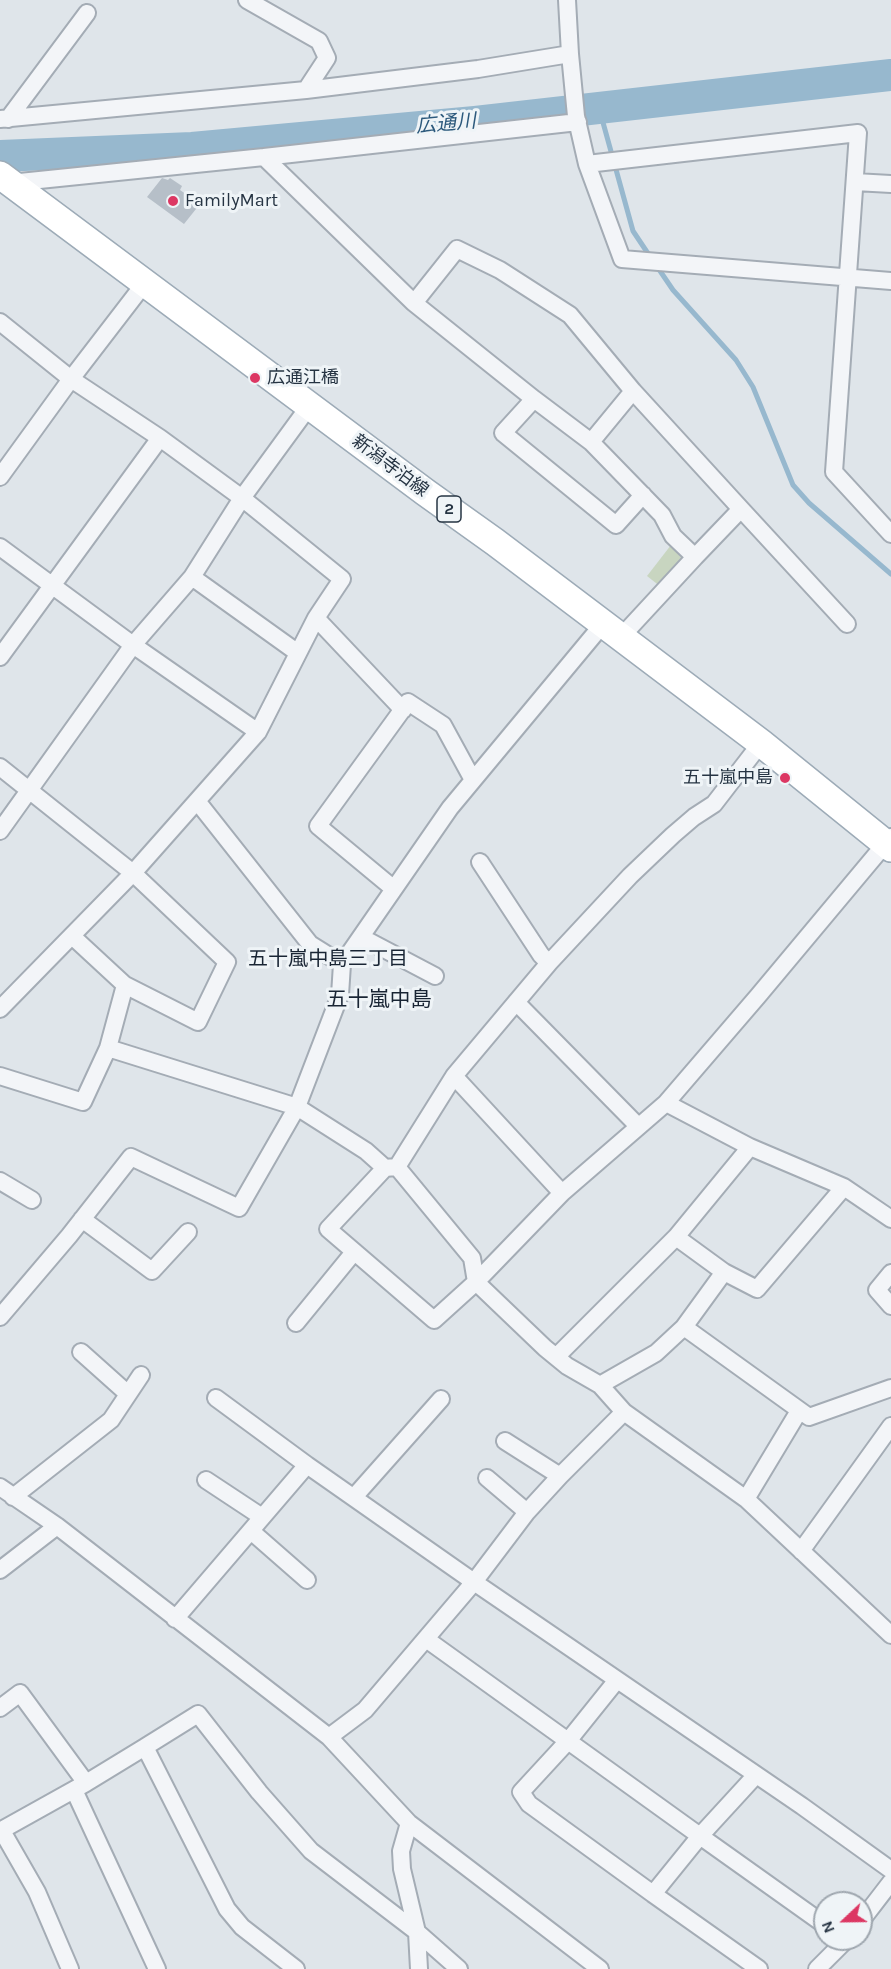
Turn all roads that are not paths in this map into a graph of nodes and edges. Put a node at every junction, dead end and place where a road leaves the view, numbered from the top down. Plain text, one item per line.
1 (248, 0) edge
2 (567, 0) edge
3 (270, 6) edge
4 (87, 13) dead end
5 (571, 58) junction
6 (306, 90) junction
7 (4, 119) edge
8 (577, 119) junction
9 (264, 156) junction
10 (587, 164) junction
11 (3, 180) edge
12 (855, 182) junction
13 (891, 184) edge
14 (848, 278) junction
15 (891, 281) edge
16 (144, 284) junction
17 (414, 303) junction
18 (0, 322) edge
19 (70, 379) junction
20 (633, 391) junction
21 (534, 399) junction
22 (310, 405) junction
23 (160, 438) junction
24 (591, 442) junction
25 (0, 477) edge
26 (643, 495) junction
27 (242, 498) junction
28 (741, 509) junction
29 (887, 524) edge
30 (0, 547) edge
31 (695, 557) junction
32 (192, 577) junction
33 (51, 585) junction
34 (316, 618) junction
35 (847, 624) dead end
36 (612, 631) junction
37 (133, 645) junction
38 (298, 653) junction
39 (0, 657) edge
40 (403, 710) junction
41 (258, 732) junction
42 (761, 743) junction
43 (0, 767) edge
44 (473, 780) junction
45 (30, 790) junction
46 (197, 801) junction
47 (0, 831) edge
48 (889, 842) edge
49 (480, 862) dead end
50 (134, 873) junction
51 (394, 889) junction
52 (72, 936) junction
53 (361, 938) junction
54 (549, 963) junction
55 (342, 964) junction
56 (435, 976) dead end
57 (124, 985) junction
58 (516, 1002) junction
59 (0, 1008) edge
60 (108, 1048) junction
61 (0, 1076) edge
62 (454, 1076) junction
63 (666, 1103) junction
64 (297, 1107) junction
65 (638, 1126) junction
66 (750, 1147) junction
67 (391, 1167) junction
68 (0, 1180) edge
69 (844, 1187) junction
70 (562, 1193) junction
71 (32, 1200) dead end
72 (82, 1219) junction
73 (891, 1219) edge
74 (188, 1232) dead end
75 (676, 1237) junction
76 (354, 1252) junction
77 (724, 1272) junction
78 (891, 1272) edge
79 (476, 1282) junction
80 (891, 1306) edge
81 (0, 1317) edge
82 (296, 1323) dead end
83 (684, 1327) junction
84 (81, 1352) dead end
85 (556, 1357) junction
86 (141, 1375) dead end
87 (600, 1385) junction
88 (891, 1388) edge
89 (128, 1394) junction
90 (216, 1398) dead end
91 (441, 1399) dead end
92 (799, 1411) junction
93 (624, 1412) junction
94 (891, 1426) edge
95 (505, 1441) dead end
96 (307, 1465) junction
97 (560, 1476) junction
98 (487, 1478) dead end
99 (206, 1480) dead end
100 (6, 1492) edge
101 (354, 1497) junction
102 (746, 1498) junction
103 (528, 1512) junction
104 (262, 1517) junction
105 (57, 1526) junction
106 (251, 1531) junction
107 (801, 1551) junction
108 (0, 1570) edge
109 (307, 1580) dead end
110 (474, 1582) junction
111 (175, 1619) junction
112 (891, 1635) edge
113 (426, 1639) junction
114 (617, 1680) junction
115 (0, 1708) edge
116 (329, 1737) junction
117 (568, 1741) junction
118 (145, 1747) junction
119 (756, 1775) junction
120 (80, 1786) junction
121 (409, 1823) junction
122 (1, 1831) edge
123 (700, 1836) junction
124 (891, 1869) edge
125 (891, 1882) edge
126 (653, 1894) junction
127 (873, 1905) edge
128 (813, 1916) edge
129 (417, 1932) junction
130 (835, 1951) edge
131 (70, 1969) edge
132 (156, 1969) edge
133 (296, 1969) edge
134 (419, 1969) edge
135 (459, 1969) edge
136 (600, 1969) edge
137 (759, 1969) edge
138 (817, 1969) edge

1 - 3 street
2 - 5 street
3 - 6 street
4 - 7 street
5 - 6 street
5 - 8 street
6 - 7 street
8 - 9 street
8 - 10 street
9 - 11 street
9 - 17 street
10 - 12 street
10 - 14 street
11 - 16 main road, 新潟寺泊線 / 2
12 - 13 street
12 - 14 street
14 - 15 street
14 - 29 street
16 - 19 street
16 - 22 main road, 新潟寺泊線 / 2
17 - 20 street
17 - 21 street
18 - 19 street
19 - 23 street
19 - 25 street
20 - 24 street
20 - 28 street
21 - 24 street
21 - 26 street
22 - 27 street
22 - 36 main road, 新潟寺泊線 / 2
23 - 27 street
23 - 33 street
24 - 26 street
26 - 31 street
27 - 32 street
27 - 34 street
28 - 31 street
28 - 35 street
30 - 33 street
31 - 36 street
32 - 37 street
32 - 38 street
33 - 37 street
33 - 39 street
34 - 38 street
34 - 40 street
36 - 42 main road, 新潟寺泊線 / 2
36 - 44 street
37 - 41 street
37 - 45 street
38 - 41 street
40 - 44 street
40 - 51 street
41 - 46 street
42 - 48 main road, 新潟寺泊線 / 2
42 - 54 street
43 - 45 street
44 - 51 street
45 - 47 street
45 - 50 street
46 - 50 street
46 - 55 street
48 - 63 street
49 - 54 street
50 - 52 street
50 - 57 street
51 - 53 street
52 - 57 street
52 - 59 street
53 - 55 street
53 - 56 street
54 - 58 street
55 - 64 street
57 - 60 street
58 - 62 street
58 - 65 street
60 - 61 street
60 - 64 street
62 - 67 street
62 - 70 street
63 - 65 street
63 - 66 street
64 - 67 street
64 - 72 street
65 - 70 street
66 - 69 street
66 - 75 street
67 - 76 street
67 - 79 street
68 - 71 street
69 - 73 street
69 - 77 street
70 - 79 street
72 - 74 street
72 - 81 street
75 - 77 street
75 - 85 street
76 - 79 street
76 - 82 street
77 - 83 street
78 - 80 street
79 - 85 street
83 - 87 street
83 - 92 street
84 - 89 street
85 - 87 street
86 - 89 street
87 - 93 street
88 - 92 street
89 - 100 street
90 - 96 street
91 - 101 street
92 - 102 street
93 - 97 street
93 - 102 street
94 - 107 street
95 - 97 street
96 - 101 street
96 - 104 street
97 - 103 street
98 - 103 street
99 - 104 street
100 - 105 street
101 - 110 street
102 - 107 street
103 - 110 street
104 - 106 street
105 - 108 street
105 - 111 street
106 - 109 street
106 - 111 street
107 - 112 street
110 - 113 street
110 - 114 street
111 - 116 street
113 - 116 street
113 - 117 street
114 - 117 street
114 - 119 street
115 - 120 street
116 - 121 street
117 - 123 street
117 - 126 street
118 - 120 street
118 - 129 street
118 - 133 street
119 - 123 street
119 - 124 street
120 - 122 street
120 - 132 street
121 - 129 street
121 - 136 street
122 - 131 street
123 - 126 street
123 - 128 street
125 - 127 street
126 - 137 street
129 - 134 street
129 - 135 street
130 - 138 street

